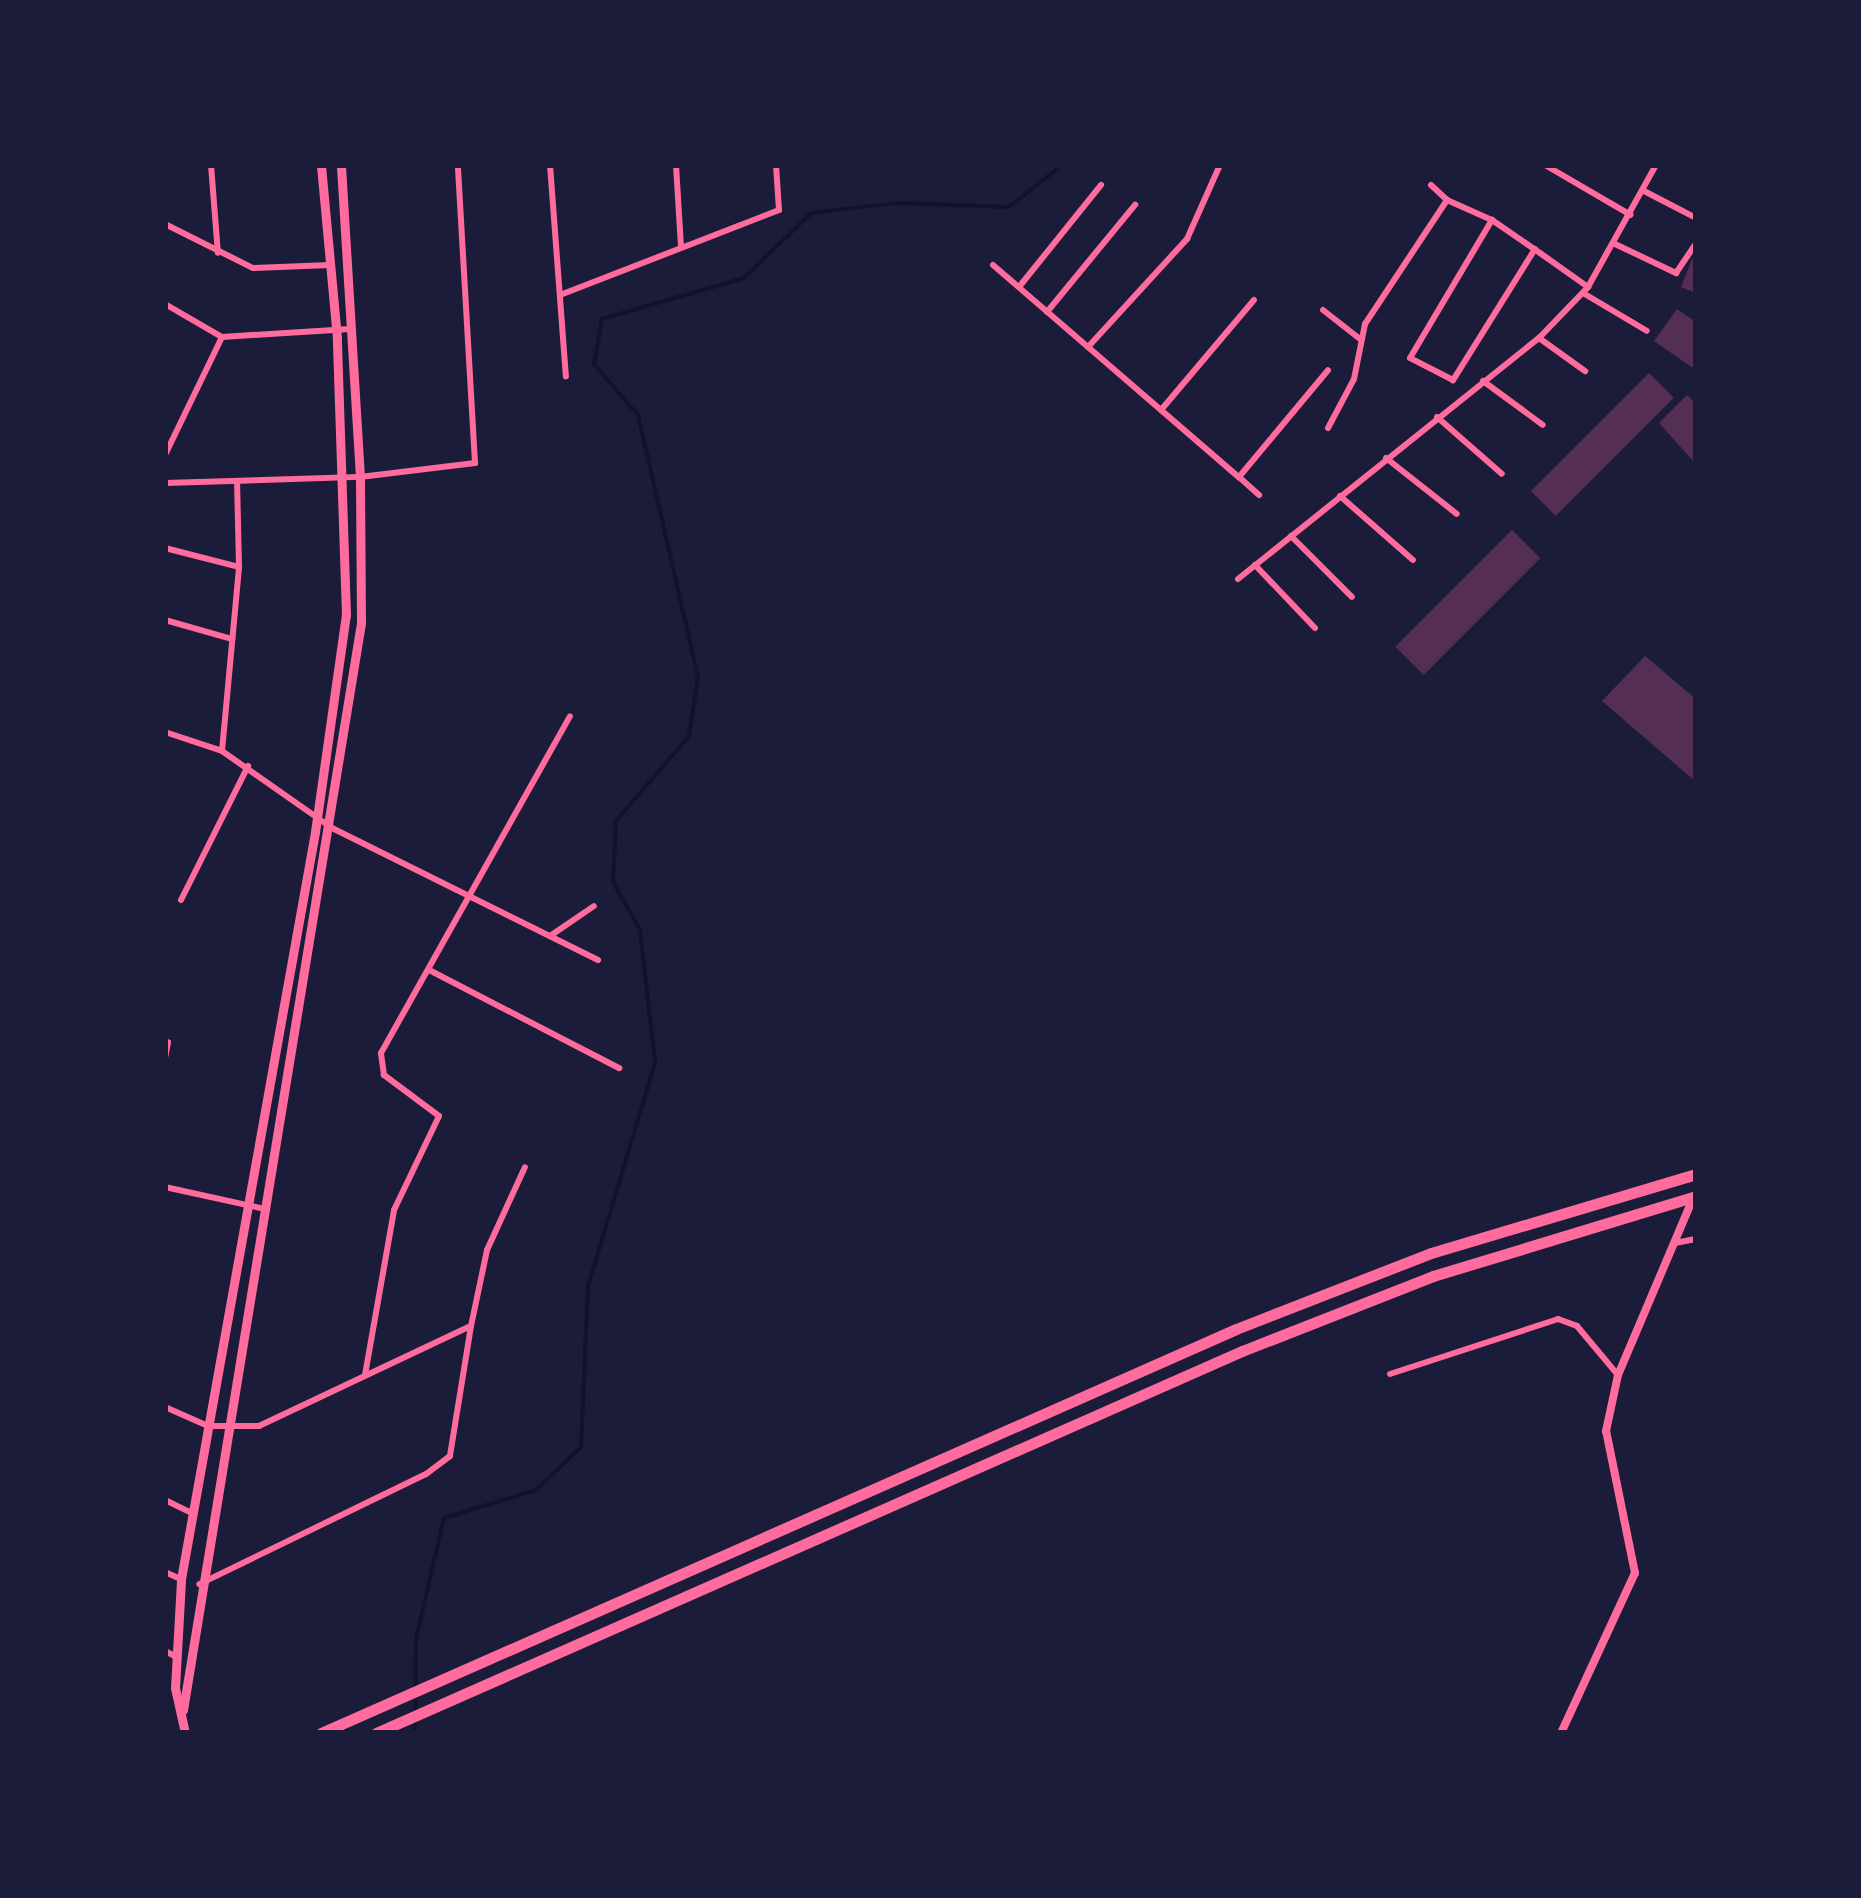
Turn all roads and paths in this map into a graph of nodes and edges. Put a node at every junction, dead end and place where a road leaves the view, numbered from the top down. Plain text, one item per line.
1 (211, 165) edge
2 (322, 165) edge
3 (341, 165) edge
4 (458, 165) edge
5 (550, 165) edge
6 (676, 165) edge
7 (776, 165) edge
8 (1220, 165) edge
9 (1545, 165) edge
10 (1656, 165) edge
11 (1431, 184) dead end
12 (1101, 185) dead end
13 (1644, 191) junction
14 (1447, 200) junction
15 (1136, 205) dead end
16 (1631, 216) junction
17 (1696, 218) edge
18 (1492, 220) junction
19 (165, 224) edge
20 (1696, 243) edge
21 (1615, 244) junction
22 (681, 246) junction
23 (1534, 250) junction
24 (218, 254) junction
25 (330, 265) junction
26 (993, 265) dead end
27 (1019, 287) junction
28 (1585, 290) junction
29 (560, 295) junction
30 (1254, 300) dead end
31 (165, 304) edge
32 (1323, 310) dead end
33 (1047, 312) junction
34 (350, 329) junction
35 (336, 330) junction
36 (1647, 331) dead end
37 (222, 337) junction
38 (1538, 338) junction
39 (1360, 339) junction
40 (1088, 347) junction
41 (1328, 370) dead end
42 (1585, 372) dead end
43 (566, 376) dead end
44 (1483, 380) junction
45 (1162, 410) junction
46 (1437, 416) junction
47 (1543, 424) dead end
48 (1328, 428) dead end
49 (165, 455) edge
50 (1386, 458) junction
51 (342, 474) junction
52 (1502, 474) dead end
53 (360, 477) junction
54 (1239, 477) junction
55 (237, 482) junction
56 (165, 483) edge
57 (1259, 495) dead end
58 (1340, 496) junction
59 (1457, 514) dead end
60 (1291, 536) junction
61 (165, 548) edge
62 (1413, 560) dead end
63 (1256, 565) junction
64 (239, 567) junction
65 (1238, 579) dead end
66 (1352, 596) dead end
67 (165, 620) edge
68 (1314, 628) dead end
69 (232, 639) junction
70 (570, 716) dead end
71 (165, 732) edge
72 (222, 752) junction
73 (248, 766) junction
74 (317, 818) junction
75 (332, 828) junction
76 (469, 895) junction
77 (181, 900) dead end
78 (594, 906) dead end
79 (550, 936) junction
80 (598, 960) dead end
81 (431, 971) junction
82 (168, 1042) dead end
83 (165, 1058) edge
84 (618, 1068) dead end
85 (525, 1167) dead end
86 (1696, 1174) edge
87 (165, 1187) edge
88 (1696, 1194) edge
89 (249, 1206) junction
90 (265, 1209) junction
91 (1696, 1238) edge
92 (1675, 1242) junction
93 (470, 1326) junction
94 (365, 1374) junction
95 (1390, 1374) dead end
96 (1618, 1375) junction
97 (165, 1407) edge
98 (208, 1426) junction
99 (228, 1426) junction
100 (165, 1500) edge
101 (192, 1513) junction
102 (165, 1572) edge
103 (181, 1578) junction
104 (199, 1584) junction
105 (167, 1652) edge
106 (183, 1710) junction
107 (184, 1733) edge
108 (321, 1733) edge
109 (376, 1733) edge
110 (1561, 1733) edge

1 - 24 street
2 - 25 main road
3 - 34 main road
4 - 53 street
5 - 29 street
6 - 22 street
7 - 22 street
8 - 40 street
9 - 16 street
10 - 13 street
11 - 14 street
12 - 27 street
13 - 16 street
13 - 17 street
14 - 18 street
14 - 39 street
15 - 33 street
16 - 21 street
18 - 23 street
18 - 23 street
19 - 24 street
20 - 21 street
21 - 28 street
22 - 29 street
23 - 28 street
24 - 25 street
25 - 35 main road
26 - 27 street
27 - 33 street
28 - 36 street
28 - 38 street
29 - 43 street
30 - 45 street
31 - 37 street
32 - 39 street
33 - 40 street
34 - 35 street
34 - 53 main road
35 - 37 street
35 - 51 main road
37 - 49 street
38 - 42 street
38 - 44 street
39 - 48 street
40 - 45 street
41 - 54 street
44 - 46 street
44 - 47 street
45 - 54 street
46 - 50 street
46 - 52 street
50 - 58 street
50 - 59 street
51 - 53 street
51 - 55 street
51 - 74 main road
53 - 75 main road
54 - 57 street
55 - 56 street
55 - 64 street
58 - 60 street
58 - 62 street
60 - 63 street
60 - 66 street
61 - 64 street
63 - 65 street
63 - 68 street
64 - 69 street
67 - 69 street
69 - 72 street
70 - 76 street
71 - 72 street
72 - 73 street
73 - 74 street
73 - 77 street
74 - 75 street
74 - 89 main road
75 - 76 street
75 - 90 main road
76 - 79 street
76 - 81 street
78 - 79 street
79 - 80 street
81 - 84 street
81 - 94 street
82 - 83 street
85 - 93 street
86 - 108 highway
87 - 89 street
88 - 92 street
88 - 109 highway
89 - 90 street
89 - 98 main road
90 - 99 main road
91 - 92 street
92 - 96 street
93 - 94 street
93 - 104 street
94 - 99 street
95 - 96 street
96 - 110 street
97 - 98 street
98 - 99 street
98 - 101 main road
99 - 104 main road
100 - 101 street
101 - 103 main road
102 - 103 street
103 - 105 main road
104 - 106 main road
105 - 106 main road
106 - 107 main road

